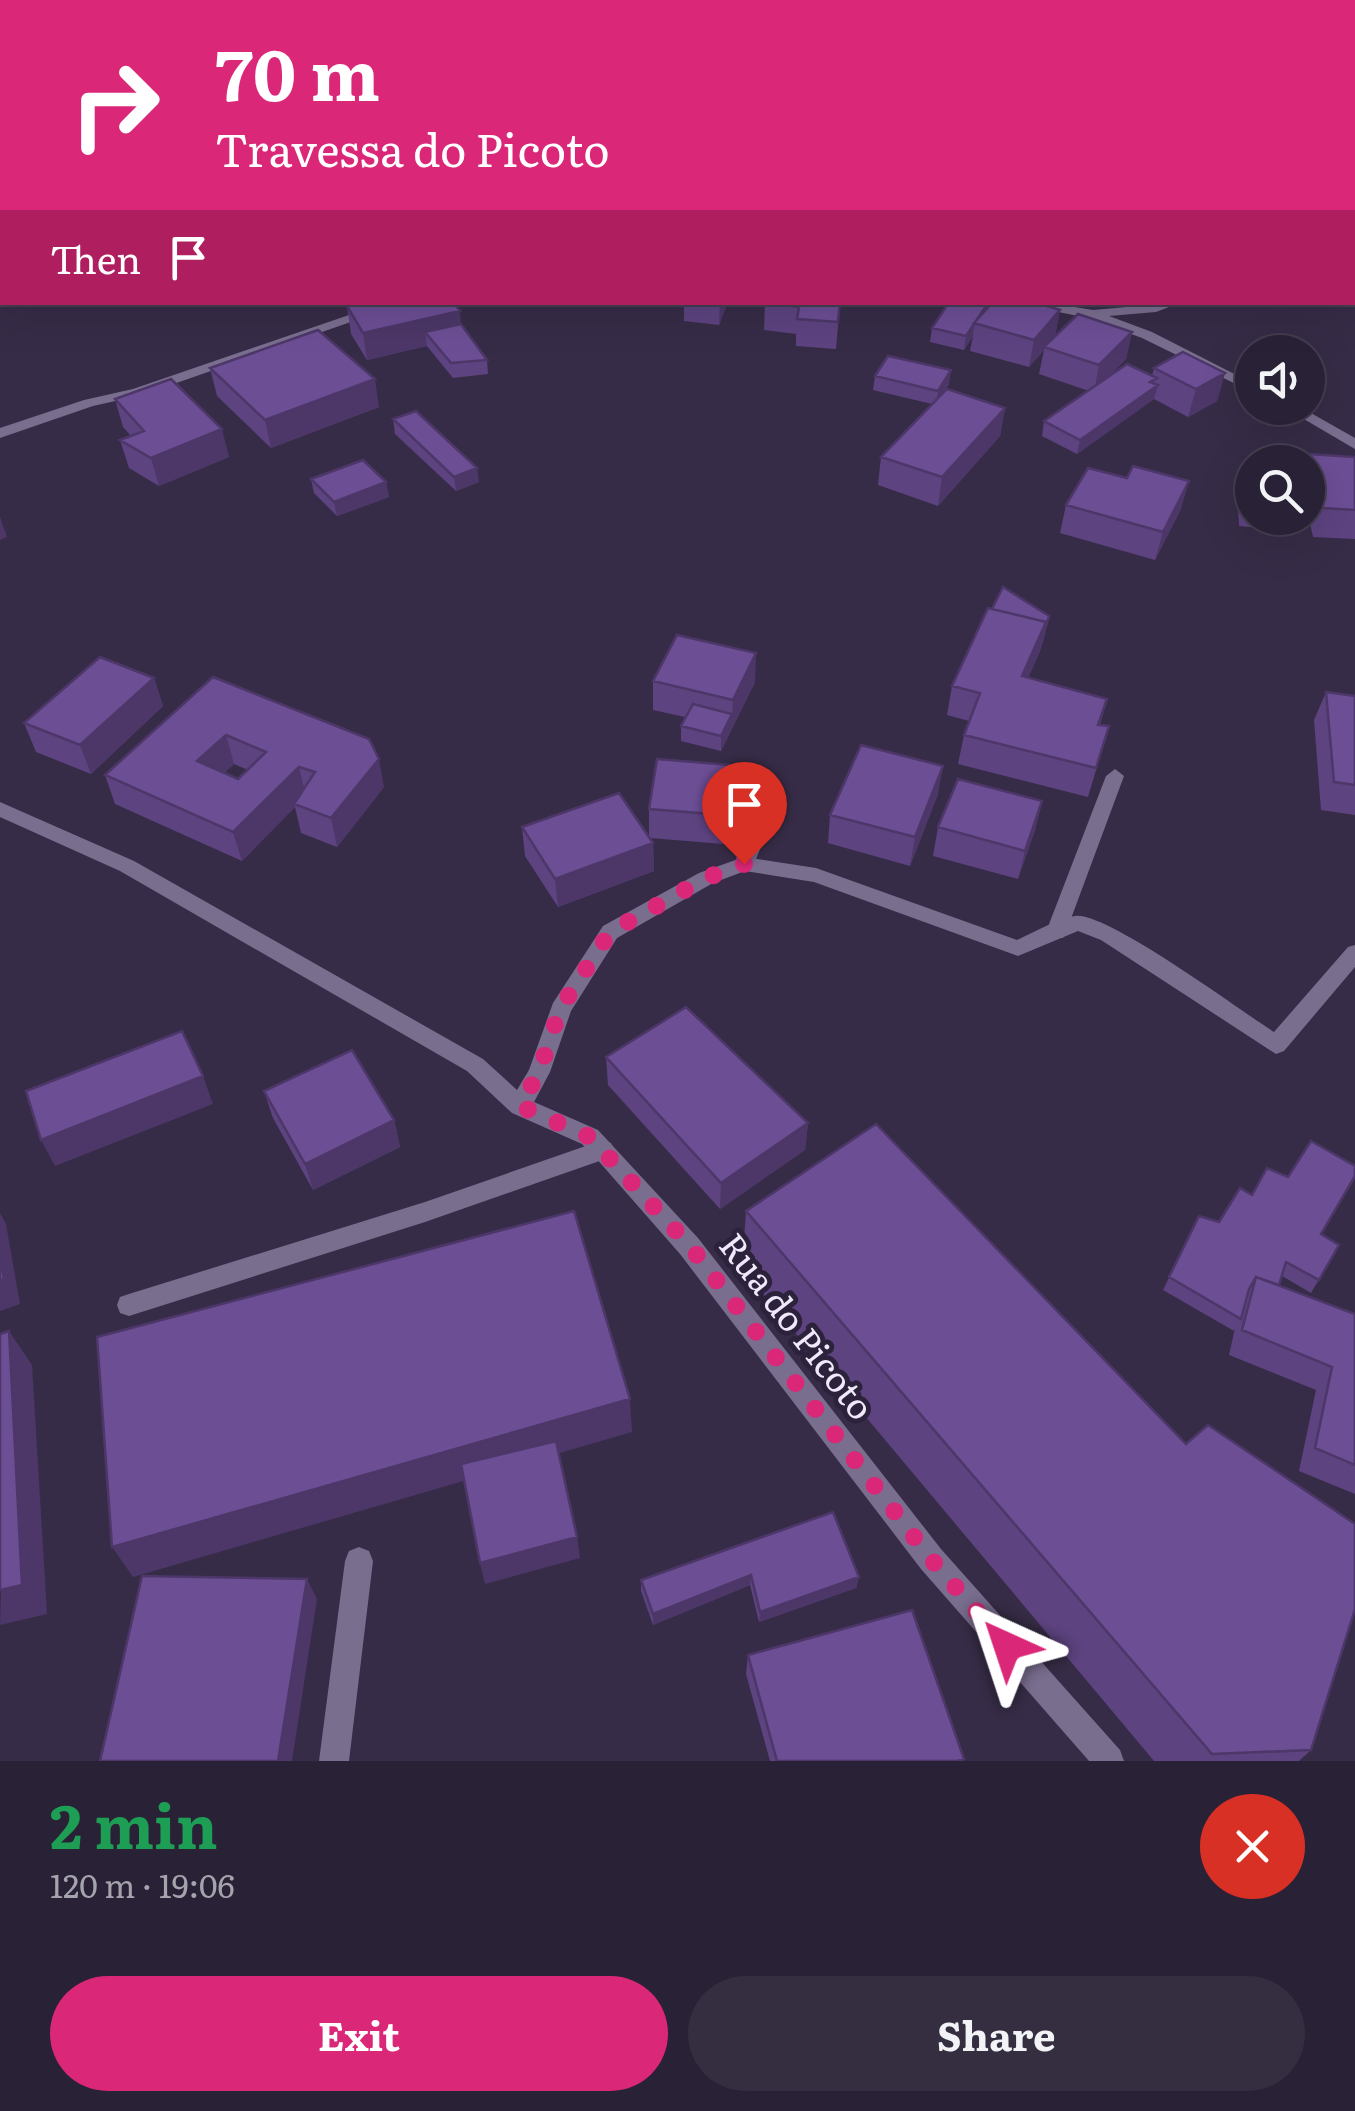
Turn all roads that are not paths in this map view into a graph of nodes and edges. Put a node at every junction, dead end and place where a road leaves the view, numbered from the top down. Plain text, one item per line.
1 (393, 305) edge
2 (1034, 305) edge
3 (1166, 305) edge
4 (1091, 314) junction
5 (1235, 379) edge
6 (1322, 425) edge
7 (0, 433) edge
8 (1355, 444) edge
9 (1114, 776) dead end
10 (773, 792) dead end
11 (0, 809) edge
12 (744, 864) junction
13 (1056, 932) junction
14 (1355, 953) edge
15 (520, 1106) junction
16 (603, 1150) junction
17 (129, 1306) dead end
18 (359, 1561) dead end
19 (334, 1761) edge
20 (1109, 1761) edge

1 - 7 street
2 - 4 street
3 - 4 street
4 - 5 street
6 - 8 street
9 - 13 street
10 - 12 street
11 - 15 street, Rua do Picoto
12 - 13 street
12 - 15 street
13 - 14 street
15 - 16 street, Rua do Picoto
16 - 17 street
16 - 20 street, Rua do Picoto
18 - 19 street

